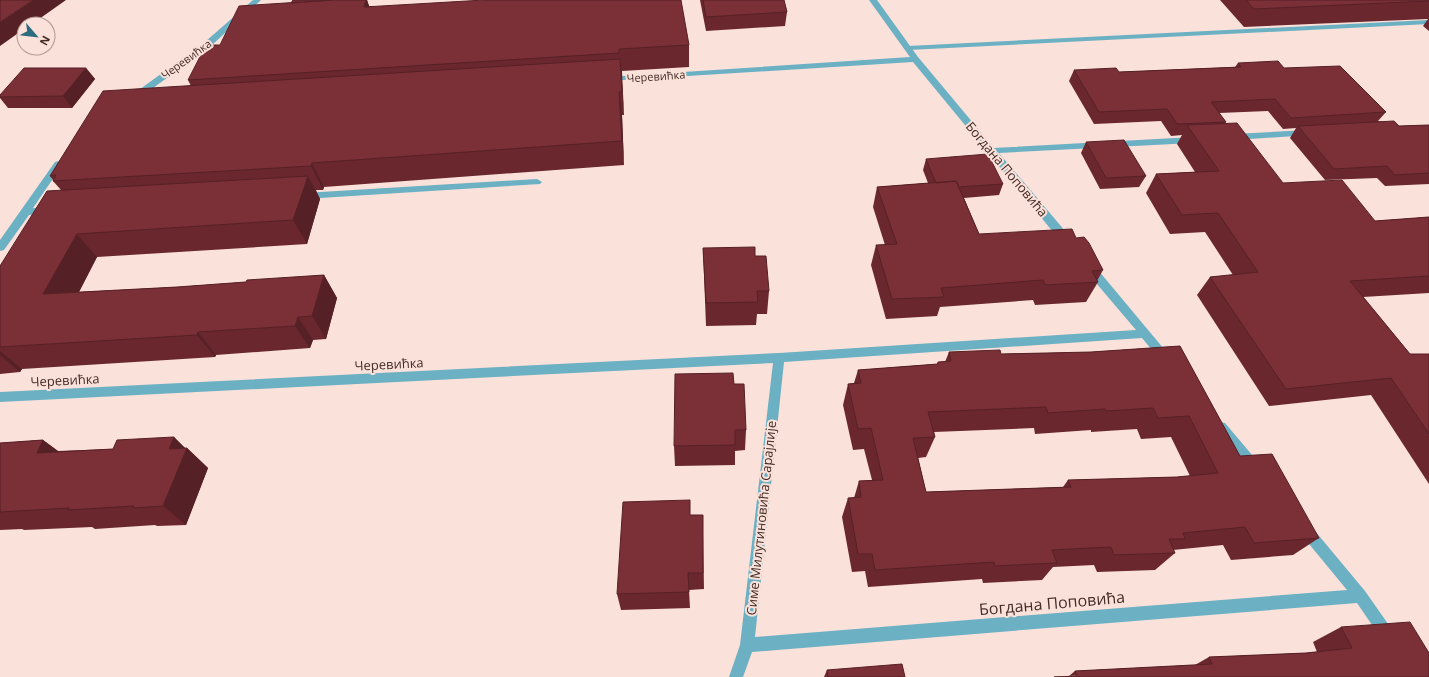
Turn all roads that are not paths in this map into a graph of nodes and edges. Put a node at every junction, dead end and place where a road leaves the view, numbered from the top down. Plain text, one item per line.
1 (257, 0) edge
2 (873, 0) edge
3 (1429, 22) edge
4 (245, 24) edge
5 (230, 25) junction
6 (908, 48) junction
7 (915, 59) junction
8 (596, 80) edge
9 (129, 101) edge
10 (1319, 132) edge
11 (1224, 138) edge
12 (1201, 139) edge
13 (992, 151) junction
14 (64, 154) edge
15 (537, 182) dead end
16 (293, 196) edge
17 (57, 210) edge
18 (26, 212) junction
19 (0, 247) edge
20 (1073, 248) edge
21 (1083, 260) edge
22 (1145, 334) junction
23 (779, 358) junction
24 (1170, 364) edge
25 (0, 398) edge
26 (1215, 419) edge
27 (1260, 474) edge
28 (1300, 522) edge
29 (1360, 596) junction
30 (747, 644) junction
31 (1395, 646) edge
32 (736, 677) edge

1 - 5 street, Черевићка
2 - 6 street, Богдана Поповића
3 - 6 street
4 - 5 street
5 - 9 street, Черевићка
6 - 7 street, Богдана Поповића
7 - 8 street, Черевићка
7 - 13 street, Богдана Поповића
10 - 11 street
12 - 13 street
13 - 20 street, Богдана Поповића
14 - 18 street
15 - 16 street
17 - 18 street
18 - 19 street
21 - 22 street
22 - 23 street
22 - 24 street
23 - 25 street, Черевићка
23 - 30 street, Симе Милутиновића Сарајлије
26 - 27 street
28 - 29 street
29 - 30 street, Богдана Поповића
29 - 31 street
30 - 32 street, Симе Милутиновића Сарајлије

